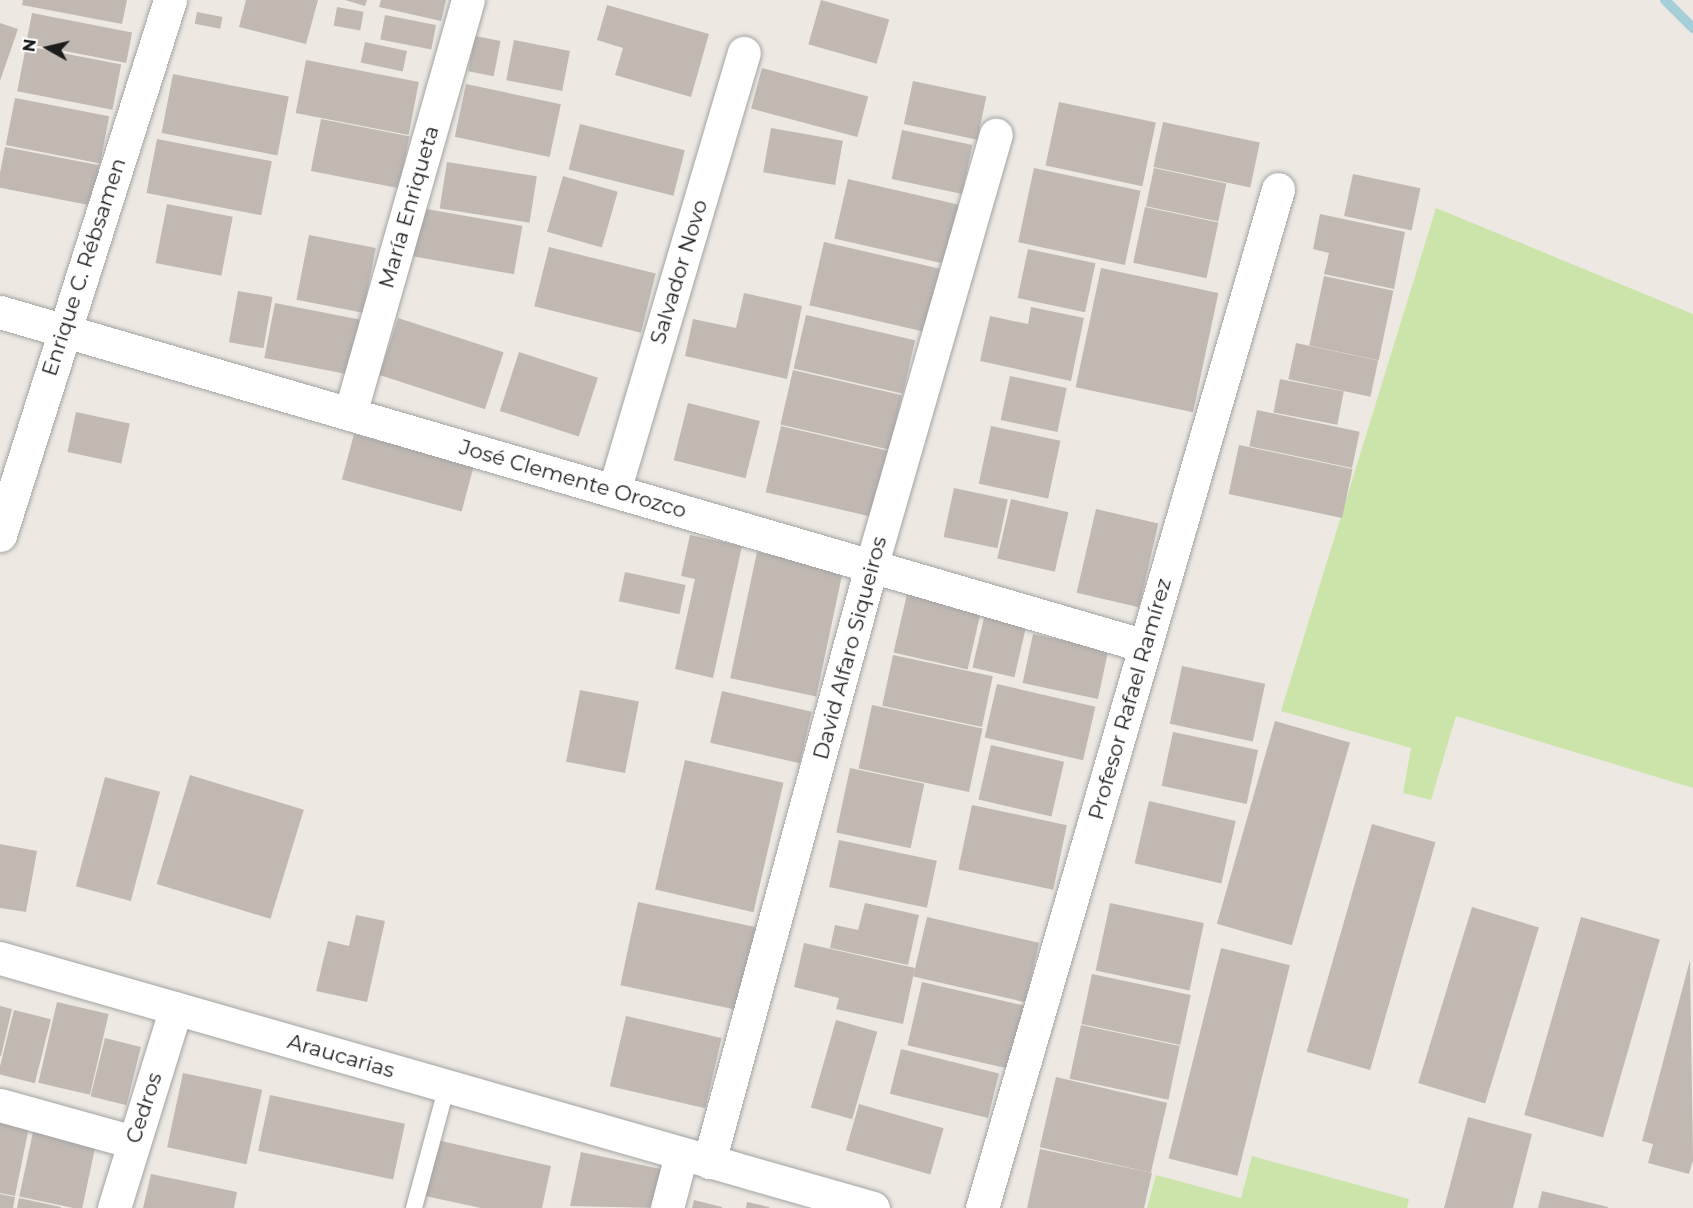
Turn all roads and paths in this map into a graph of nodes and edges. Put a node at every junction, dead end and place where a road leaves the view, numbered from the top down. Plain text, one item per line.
1 (170, 0) edge
2 (468, 0) edge
3 (744, 53) dead end
4 (996, 135) dead end
5 (1278, 189) dead end
6 (0, 312) edge
7 (62, 330) junction
8 (350, 414) junction
9 (614, 491) junction
10 (0, 535) edge
11 (871, 567) junction
12 (1145, 646) junction
13 (0, 958) edge
14 (176, 1008) junction
15 (447, 1086) junction
16 (0, 1105) edge
17 (133, 1142) junction
18 (695, 1158) junction
19 (114, 1208) edge
20 (414, 1208) edge
21 (667, 1208) edge
22 (873, 1208) edge
23 (982, 1208) edge

1 - 7 street, Enrique C. Rébsamen
2 - 8 street, María Enriqueta
3 - 9 street, Salvador Novo
4 - 11 street, David Alfaro Siqueiros
5 - 12 street, Profesor Rafael Ramírez
6 - 7 street, José Clemente Orozco
7 - 8 street, José Clemente Orozco
7 - 10 street, Enrique C. Rébsamen
8 - 9 street, José Clemente Orozco
9 - 11 street, José Clemente Orozco
11 - 12 street, José Clemente Orozco
11 - 18 street, David Alfaro Siqueiros
12 - 23 street, Profesor Rafael Ramírez
13 - 14 street, Araucarias
14 - 15 street, Araucarias
14 - 17 street, Cedros
15 - 18 street, Araucarias
15 - 20 lane
16 - 17 street
17 - 19 street, Cedros
18 - 21 street
18 - 22 street, Araucarias

